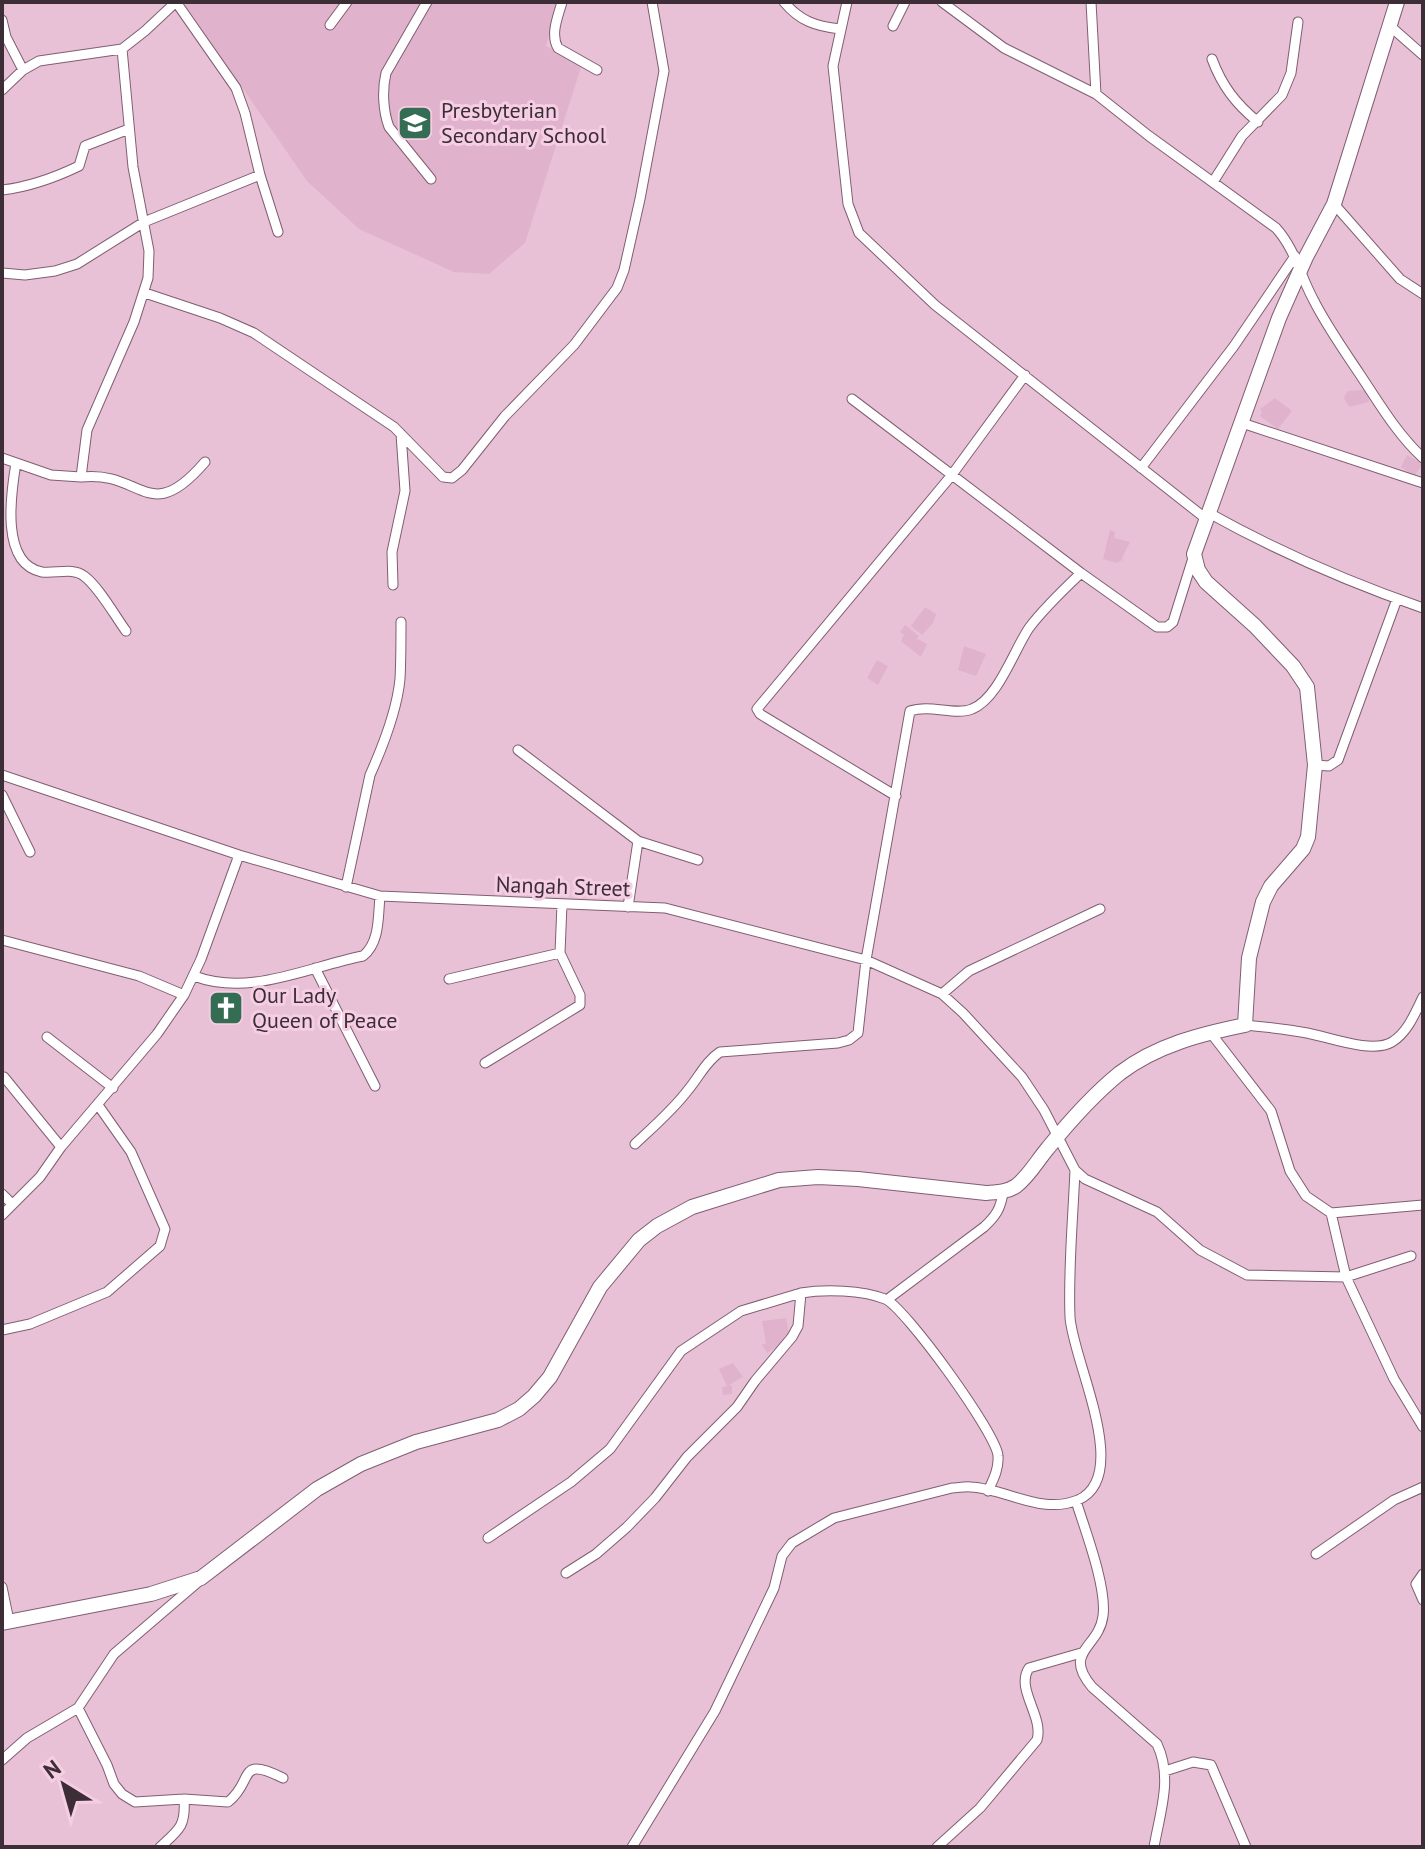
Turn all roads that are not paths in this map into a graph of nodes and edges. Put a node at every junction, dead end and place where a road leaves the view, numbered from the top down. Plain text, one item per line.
1 (176, 2) edge
2 (347, 2) edge
3 (427, 2) edge
4 (562, 2) edge
5 (652, 2) edge
6 (784, 2) edge
7 (847, 2) edge
8 (905, 2) edge
9 (942, 2) edge
10 (1091, 2) edge
11 (1397, 2) edge
12 (2, 20) edge
13 (1298, 22) dead end
14 (330, 25) dead end
15 (893, 26) dead end
16 (1390, 26) junction
17 (840, 29) junction
18 (122, 49) junction
19 (1423, 55) edge
20 (1212, 59) dead end
21 (23, 70) junction
22 (597, 70) dead end
23 (2, 90) edge
24 (1096, 94) junction
25 (1258, 122) junction
26 (129, 129) junction
27 (260, 175) junction
28 (431, 179) dead end
29 (1213, 182) junction
30 (2, 190) edge
31 (1334, 204) junction
32 (144, 222) junction
33 (278, 232) dead end
34 (1297, 263) junction
35 (2, 273) edge
36 (145, 293) junction
37 (1423, 294) edge
38 (1025, 375) junction
39 (852, 399) dead end
40 (1242, 423) junction
41 (401, 433) junction
42 (2, 458) edge
43 (1423, 458) edge
44 (205, 462) dead end
45 (16, 463) junction
46 (1141, 468) junction
47 (951, 476) junction
48 (81, 477) junction
49 (1423, 483) edge
50 (1206, 515) junction
51 (14, 549) junction
52 (2, 553) edge
53 (1194, 554) junction
54 (1081, 573) junction
55 (393, 585) dead end
56 (1397, 599) junction
57 (1423, 608) edge
58 (401, 622) dead end
59 (126, 631) dead end
60 (518, 750) dead end
61 (1315, 765) junction
62 (2, 775) edge
63 (2, 795) edge
64 (896, 796) junction
65 (638, 841) junction
66 (30, 852) dead end
67 (239, 855) junction
68 (698, 860) dead end
69 (346, 887) junction
70 (380, 896) junction
71 (562, 904) junction
72 (628, 907) junction
73 (1100, 909) dead end
74 (2, 940) edge
75 (560, 953) junction
76 (866, 960) junction
77 (315, 968) junction
78 (194, 976) junction
79 (449, 979) dead end
80 (942, 994) junction
81 (184, 995) junction
82 (1423, 997) edge
83 (1245, 1025) junction
84 (1210, 1032) junction
85 (47, 1037) dead end
86 (485, 1063) dead end
87 (4, 1077) edge
88 (375, 1086) dead end
89 (113, 1088) junction
90 (98, 1105) junction
91 (1056, 1138) junction
92 (635, 1144) dead end
93 (61, 1147) junction
94 (1075, 1170) junction
95 (1003, 1192) junction
96 (2, 1194) edge
97 (12, 1204) junction
98 (1423, 1205) edge
99 (1331, 1213) junction
100 (2, 1215) edge
101 (1411, 1256) dead end
102 (1346, 1277) junction
103 (801, 1293) junction
104 (888, 1299) junction
105 (2, 1330) edge
106 (1423, 1427) edge
107 (1423, 1487) edge
108 (988, 1491) junction
109 (1076, 1501) junction
110 (488, 1538) dead end
111 (1316, 1554) dead end
112 (566, 1573) dead end
113 (1423, 1574) edge
114 (201, 1578) junction
115 (2, 1587) edge
116 (165, 1590) junction
117 (1423, 1600) edge
118 (172, 1605) junction
119 (6, 1622) edge
120 (1081, 1653) junction
121 (78, 1708) junction
122 (2, 1760) edge
123 (1165, 1771) junction
124 (283, 1778) dead end
125 (184, 1799) junction
126 (160, 1847) edge
127 (632, 1847) edge
128 (937, 1847) edge
129 (1154, 1847) edge
130 (1246, 1847) edge

1 - 18 street
1 - 27 street
2 - 14 street
3 - 28 street
4 - 22 street
5 - 41 street
6 - 17 street
7 - 17 street
8 - 15 street
9 - 24 street
10 - 24 street
11 - 16 street
12 - 21 street
13 - 25 street
16 - 19 street
16 - 31 street
17 - 38 street
18 - 21 street
18 - 26 street
20 - 25 street
21 - 23 street
24 - 29 street
25 - 29 street
26 - 30 street
26 - 32 street
27 - 32 street
27 - 33 street
29 - 34 street
31 - 34 street
31 - 37 street
32 - 35 street
32 - 36 street
34 - 40 street
34 - 43 street
34 - 46 street
36 - 41 street
36 - 48 street
38 - 46 street
38 - 47 street
39 - 47 street
40 - 49 street
40 - 50 street
41 - 55 street
42 - 45 street
44 - 48 street
45 - 48 street
45 - 51 street
46 - 50 street
47 - 54 street
47 - 64 street
50 - 53 street
50 - 56 street
51 - 52 street
51 - 59 street
53 - 54 street
53 - 61 street
54 - 64 street
56 - 57 street
56 - 61 street
58 - 69 street
60 - 65 street
61 - 83 street
62 - 67 street, Nangah Street
63 - 66 street
64 - 76 street
65 - 68 street
65 - 72 street
67 - 69 street, Nangah Street
67 - 78 street
69 - 70 street, Nangah Street
70 - 71 street, Nangah Street
70 - 77 street
71 - 72 street, Nangah Street
71 - 75 street
72 - 76 street, Nangah Street
73 - 80 street
74 - 81 street
75 - 79 street
75 - 86 street
76 - 80 street, Nangah Street
76 - 92 street
77 - 78 street
77 - 88 street
78 - 81 street
80 - 91 street, Nangah Street
81 - 89 street
82 - 83 street
83 - 84 street
84 - 91 street
84 - 99 street
85 - 89 street
87 - 93 street
89 - 90 street
90 - 93 street
90 - 105 street
91 - 94 street, Nangah Street
91 - 95 street
93 - 97 street
94 - 102 street
94 - 109 street
95 - 104 street
95 - 114 street
96 - 97 street
97 - 100 street
98 - 99 street
99 - 102 street
101 - 102 street
102 - 106 street
103 - 104 street
103 - 110 street
103 - 112 street
104 - 108 street
107 - 111 street
108 - 109 street
108 - 127 street
109 - 120 street
113 - 117 street
114 - 116 street
114 - 118 street
115 - 119 street
116 - 118 street
116 - 119 street
118 - 121 street
120 - 123 street
120 - 128 street
121 - 122 street
121 - 125 street
123 - 129 street
123 - 130 street
124 - 125 street
125 - 126 street

